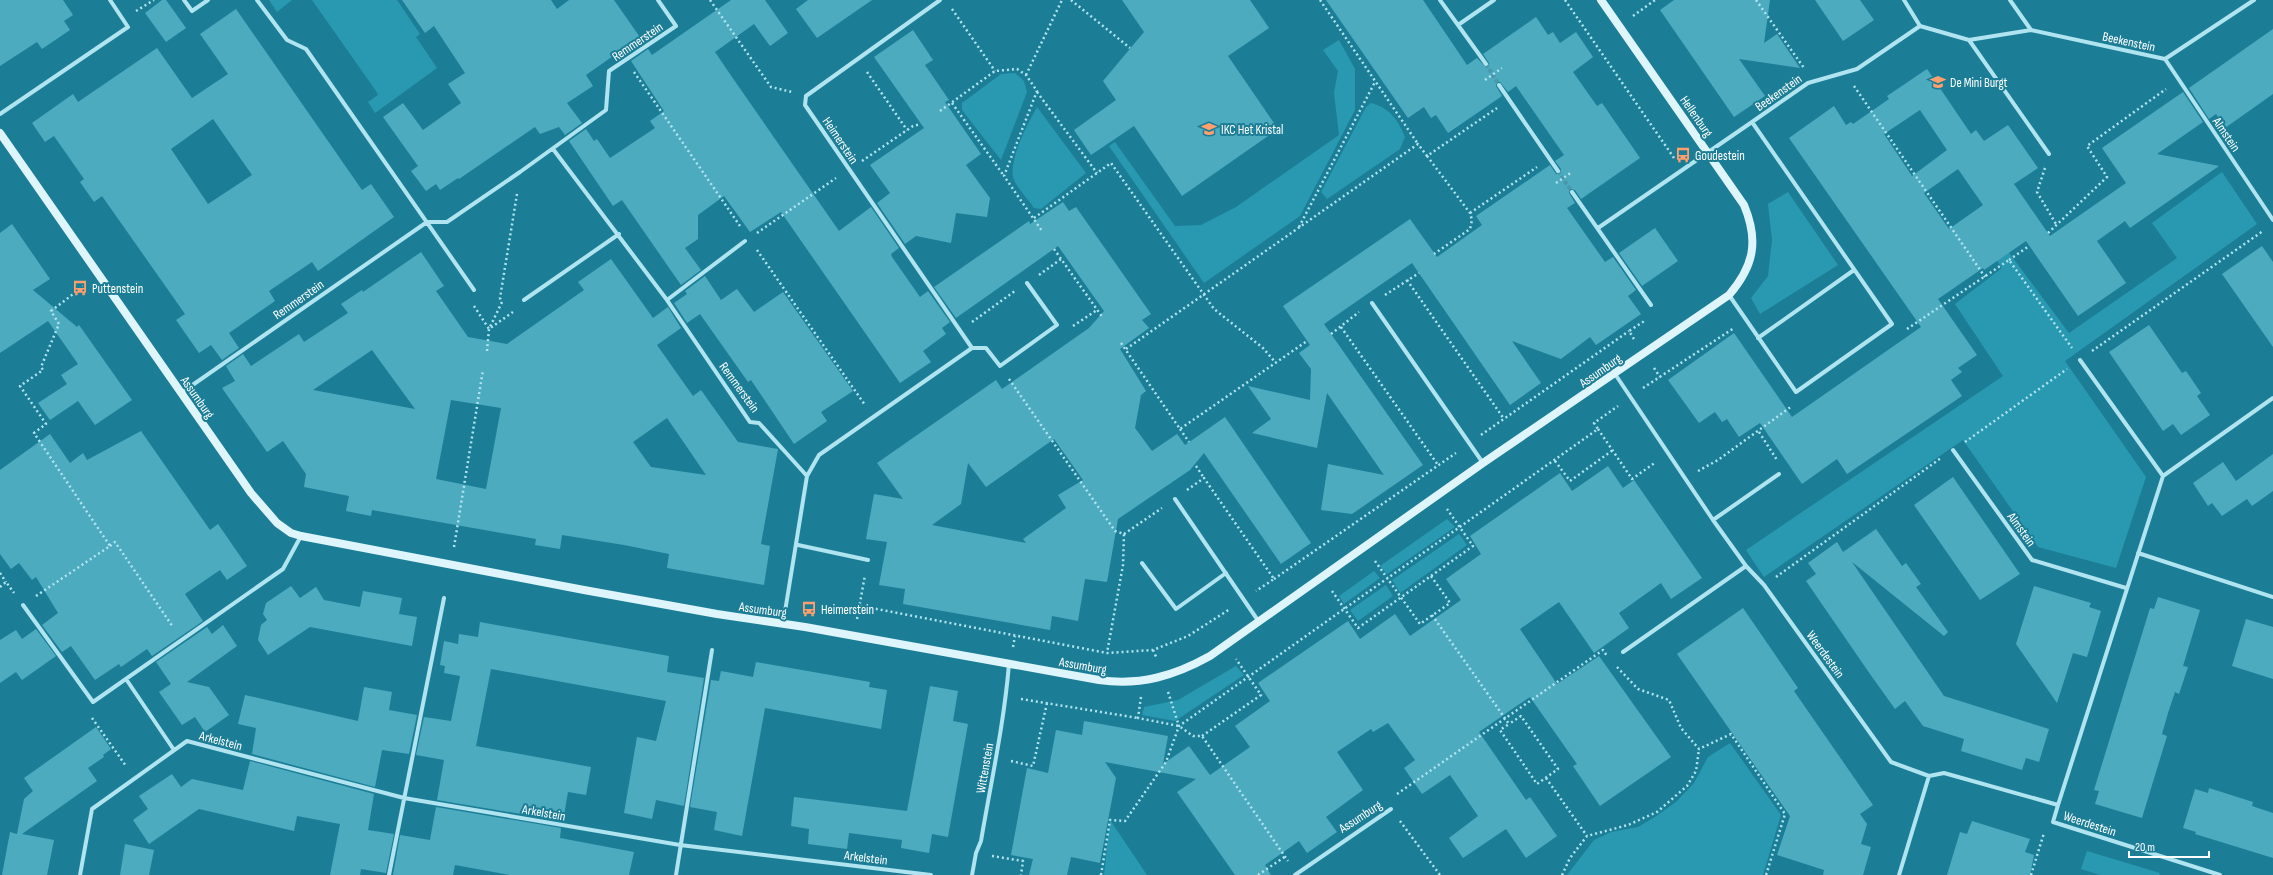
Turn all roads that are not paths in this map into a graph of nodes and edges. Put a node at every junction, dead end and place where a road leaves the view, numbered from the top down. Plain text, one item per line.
1 (110, 0) edge
2 (184, 0) edge
3 (208, 0) edge
4 (257, 0) edge
5 (658, 0) edge
6 (940, 0) edge
7 (1440, 0) edge
8 (1494, 0) edge
9 (1601, 0) edge
10 (1904, 0) edge
11 (2010, 0) edge
12 (2254, 0) edge
13 (1458, 25) junction
14 (1920, 26) junction
15 (2031, 30) junction
16 (1969, 40) junction
17 (2165, 59) junction
18 (1486, 64) tunnel mouth
19 (1499, 85) tunnel mouth
20 (0, 114) edge
21 (1752, 122) junction
22 (0, 133) edge
23 (553, 149) junction
24 (1708, 151) junction
25 (2050, 154) road end
26 (1558, 171) tunnel mouth
27 (1572, 192) tunnel mouth
28 (2273, 220) edge
29 (427, 222) junction
30 (1598, 228) junction
31 (619, 234) junction
32 (745, 241) road end
33 (1854, 270) junction
34 (1027, 283) road end
35 (474, 290) road end
36 (1729, 295) junction
37 (524, 300) road end
38 (667, 300) junction
39 (1372, 303) dead end
40 (1651, 305) dead end
41 (1758, 338) junction
42 (972, 348) junction
43 (2080, 360) road end
44 (1614, 374) junction
45 (180, 393) junction
46 (2273, 398) edge
47 (1953, 450) road end
48 (1483, 464) junction
49 (1780, 474) road end
50 (807, 476) junction
51 (2163, 476) junction
52 (1175, 499) road end
53 (1713, 520) junction
54 (301, 536) junction
55 (798, 545) junction
56 (2138, 553) junction
57 (868, 560) road end
58 (1142, 563) dead end
59 (1746, 566) junction
60 (1226, 573) junction
61 (2126, 588) junction
62 (2273, 597) edge
63 (444, 598) dead end
64 (23, 605) road end
65 (1258, 622) junction
66 (784, 624) junction
67 (712, 650) dead end
68 (1623, 652) dead end
69 (1009, 664) junction
70 (126, 679) junction
71 (174, 750) junction
72 (1929, 776) junction
73 (404, 798) junction
74 (2058, 805) junction
75 (1391, 809) road end
76 (680, 845) junction
77 (80, 875) edge
78 (388, 875) edge
79 (676, 875) edge
80 (931, 875) edge
81 (972, 875) edge
82 (1295, 875) edge
83 (1899, 875) edge
84 (2220, 875) edge

1 - 20 street
2 - 3 street
4 - 29 street
5 - 23 street, Remmerstein
6 - 42 street, Heimerstein
7 - 13 street
8 - 13 street
9 - 24 street, Hellenburg
10 - 14 street
11 - 15 street
12 - 17 street, Beekenstein
13 - 18 street
14 - 16 street, Beekenstein
14 - 21 street, Beekenstein
15 - 16 street, Beekenstein
15 - 17 street, Beekenstein
16 - 25 street
17 - 28 street, Almstein
19 - 26 street
21 - 24 street
21 - 33 street
22 - 45 street, Assumburg
23 - 29 street, Remmerstein
23 - 31 street, Remmerstein
24 - 30 street
24 - 36 street, Hellenburg
27 - 30 street
29 - 35 street
29 - 45 street, Remmerstein
30 - 40 street
31 - 37 street
31 - 38 street, Remmerstein
32 - 38 street
33 - 41 street
33 - 41 street
34 - 42 street
36 - 41 street
36 - 44 street, Assumburg
38 - 50 street, Remmerstein
39 - 48 street
42 - 50 street
43 - 51 street
44 - 48 street, Assumburg
44 - 53 street, Weerdestein
45 - 54 street, Assumburg
46 - 51 street
47 - 61 street, Almstein
48 - 65 street, Assumburg
49 - 53 street
50 - 55 street
51 - 56 street
52 - 60 street
53 - 59 street, Weerdestein
54 - 66 street, Assumburg
54 - 70 street
55 - 57 street
55 - 66 street
56 - 61 street
56 - 62 street
58 - 60 street
59 - 68 street
59 - 72 street, Weerdestein
60 - 65 street
61 - 74 street
63 - 73 street
64 - 70 street
65 - 69 street, Assumburg
66 - 69 street, Assumburg
67 - 76 street
69 - 81 street, Wittenstein
70 - 71 street
71 - 73 street, Arkelstein
71 - 77 street, Arkelstein
72 - 74 street, Weerdestein
72 - 83 street
73 - 76 street, Arkelstein
73 - 78 street
74 - 84 street, Weerdestein
75 - 82 street, Assumburg
76 - 79 street
76 - 80 street, Arkelstein

